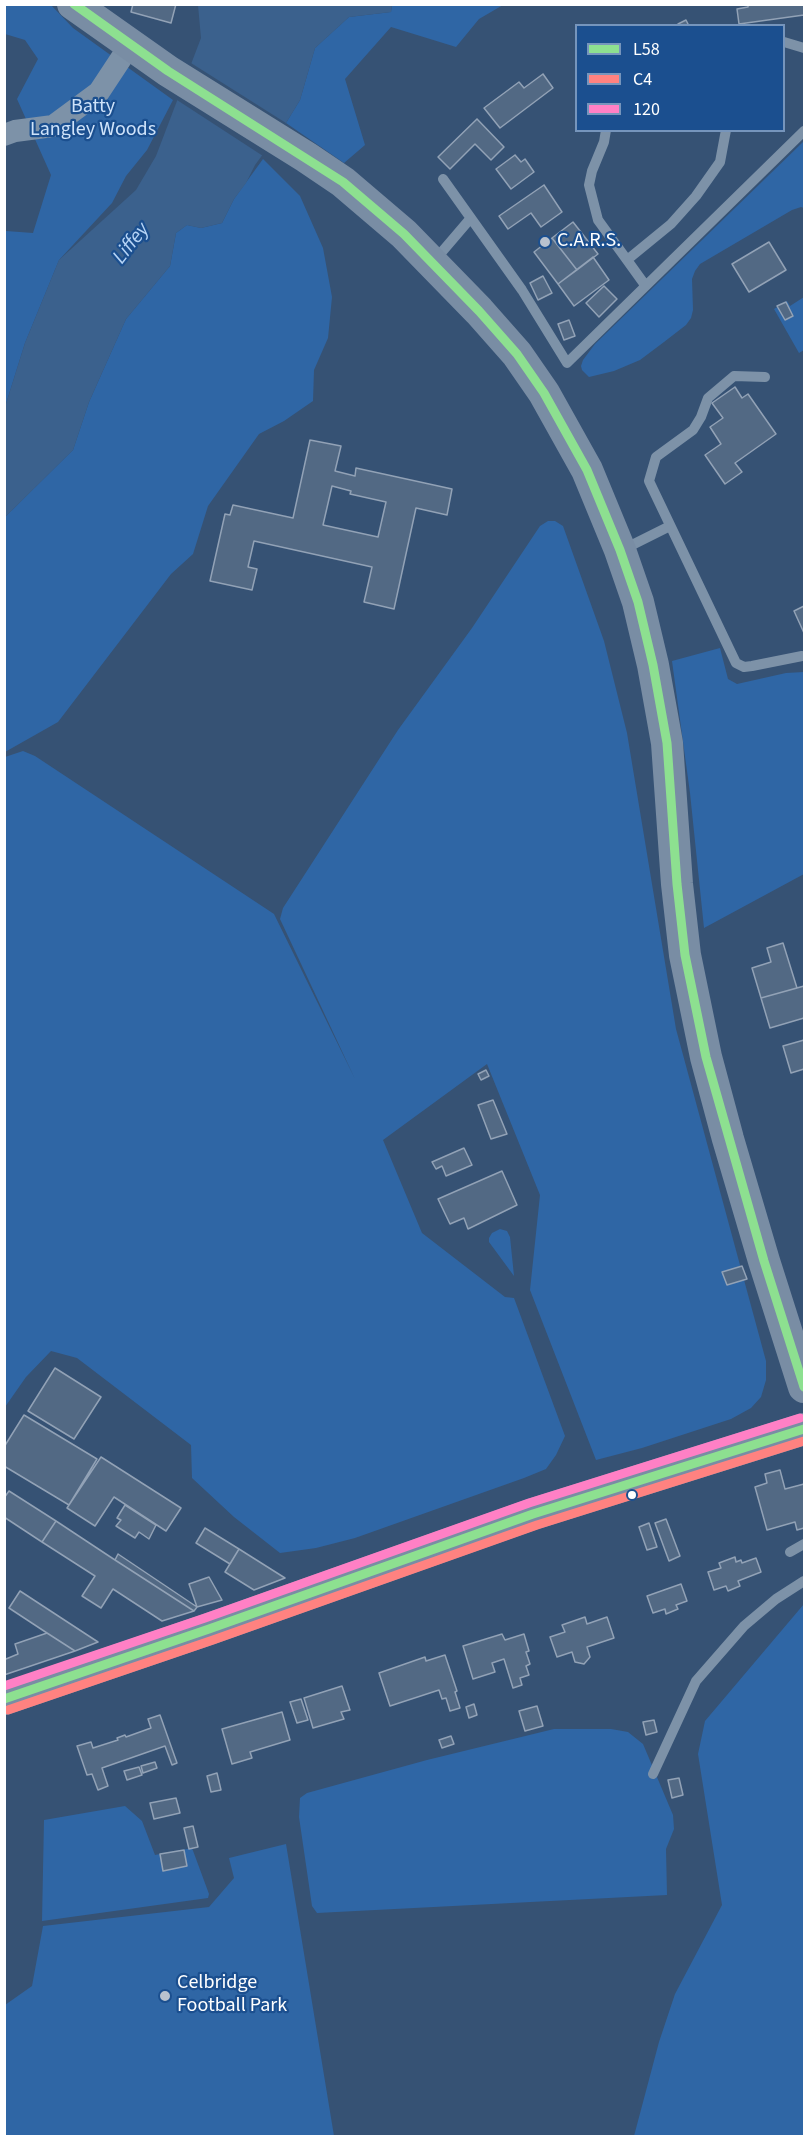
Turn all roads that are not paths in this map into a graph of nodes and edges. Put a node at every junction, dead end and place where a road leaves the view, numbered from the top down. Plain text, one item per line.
1 (73, 4) edge
2 (785, 43) edge
3 (130, 45) junction
4 (804, 48) edge
5 (804, 131) edge
6 (606, 132) edge
7 (726, 132) edge
8 (4, 135) edge
9 (443, 179) dead end
10 (470, 219) junction
11 (627, 260) junction
12 (433, 262) junction
13 (645, 285) junction
14 (765, 377) dead end
15 (670, 526) junction
16 (620, 550) junction
17 (802, 656) dead end
18 (804, 1387) edge
19 (804, 1430) edge
20 (804, 1544) edge
21 (790, 1552) dead end
22 (804, 1581) edge
23 (4, 1699) edge
24 (653, 1774) dead end

1 - 3 main road
2 - 4 lane
3 - 8 street
3 - 12 main road
5 - 13 lane
6 - 11 lane
7 - 11 lane
9 - 10 lane
10 - 12 lane
10 - 13 lane
11 - 13 lane
12 - 16 main road
14 - 15 lane
15 - 16 lane
15 - 17 lane
16 - 18 main road
19 - 23 main road
20 - 21 lane
22 - 24 lane

